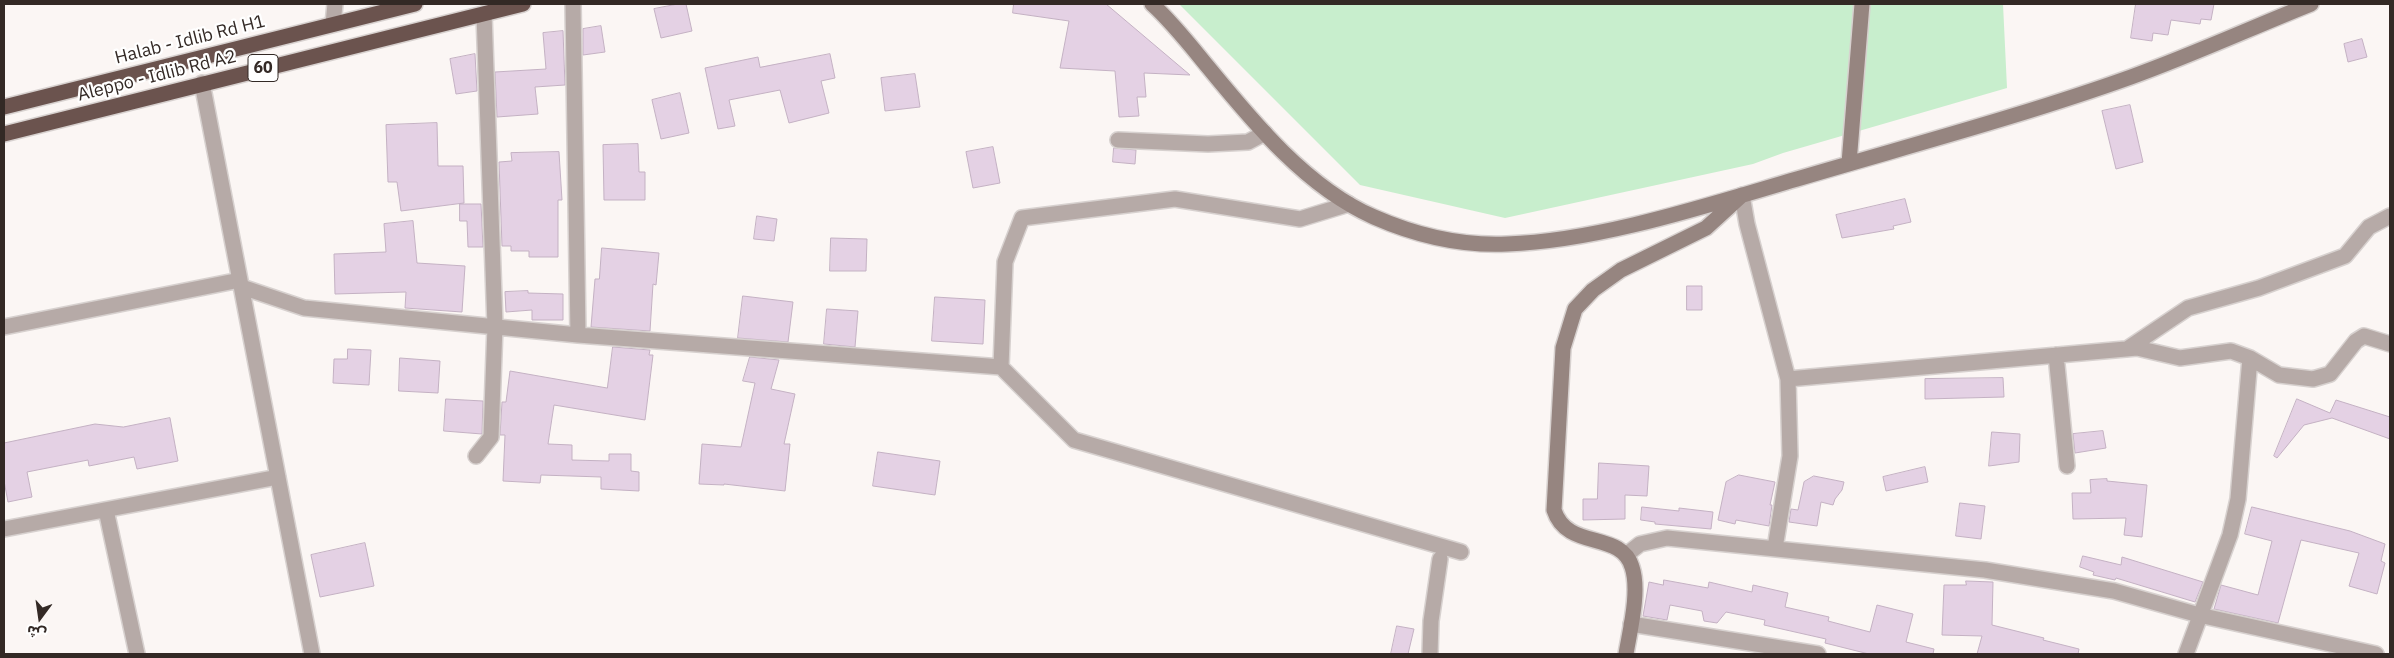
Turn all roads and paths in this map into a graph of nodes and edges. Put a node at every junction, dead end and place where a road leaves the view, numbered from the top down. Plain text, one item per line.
1 (335, 4) edge
2 (415, 4) edge
3 (523, 4) edge
4 (572, 4) edge
5 (1152, 4) edge
6 (1862, 4) edge
7 (2311, 4) edge
8 (484, 14) junction
9 (333, 24) junction
10 (202, 83) junction
11 (4, 107) edge
12 (1265, 133) junction
13 (4, 134) edge
14 (1118, 140) dead end
15 (1849, 163) junction
16 (1742, 195) junction
17 (1349, 204) junction
18 (2390, 216) edge
19 (241, 283) junction
20 (495, 326) junction
21 (4, 327) edge
22 (578, 334) junction
23 (2390, 344) edge
24 (2127, 348) junction
25 (2056, 355) junction
26 (2250, 358) junction
27 (1001, 367) junction
28 (1788, 379) junction
29 (476, 456) dead end
30 (2067, 466) dead end
31 (278, 477) junction
32 (106, 510) junction
33 (4, 529) edge
34 (1775, 548) junction
35 (1461, 552) dead end
36 (1626, 555) junction
37 (1440, 559) dead end
38 (2200, 615) junction
39 (1631, 624) junction
40 (136, 654) edge
41 (312, 654) edge
42 (1430, 654) edge
43 (1626, 654) edge
44 (1818, 654) edge
45 (2186, 654) edge
46 (2376, 654) edge

1 - 9 street
2 - 9 highway, Halab - Idlib Rd H1 / 60
3 - 8 highway, Aleppo - Idlib Rd A2 / 60
4 - 22 street
5 - 12 street
6 - 15 street
7 - 15 street
8 - 10 highway, Aleppo - Idlib Rd A2 / 60
8 - 20 street
9 - 11 highway, Halab - Idlib Rd H1 / 60
10 - 13 highway, Aleppo - Idlib Rd A2 / 60
10 - 19 street
12 - 14 street
12 - 17 street
15 - 16 street
16 - 17 street
16 - 28 street
16 - 36 street
17 - 27 street
18 - 24 street
19 - 20 street
19 - 21 street
19 - 31 street
20 - 22 street
20 - 29 street
22 - 27 street
23 - 26 street
24 - 25 street
24 - 26 street
25 - 28 street
25 - 30 street
26 - 38 street
27 - 35 street
28 - 34 street
31 - 32 street
31 - 41 street
32 - 33 street
32 - 40 street
34 - 36 street
34 - 38 street
36 - 39 street
37 - 42 street
38 - 45 street
38 - 46 street
39 - 43 street
39 - 44 street

